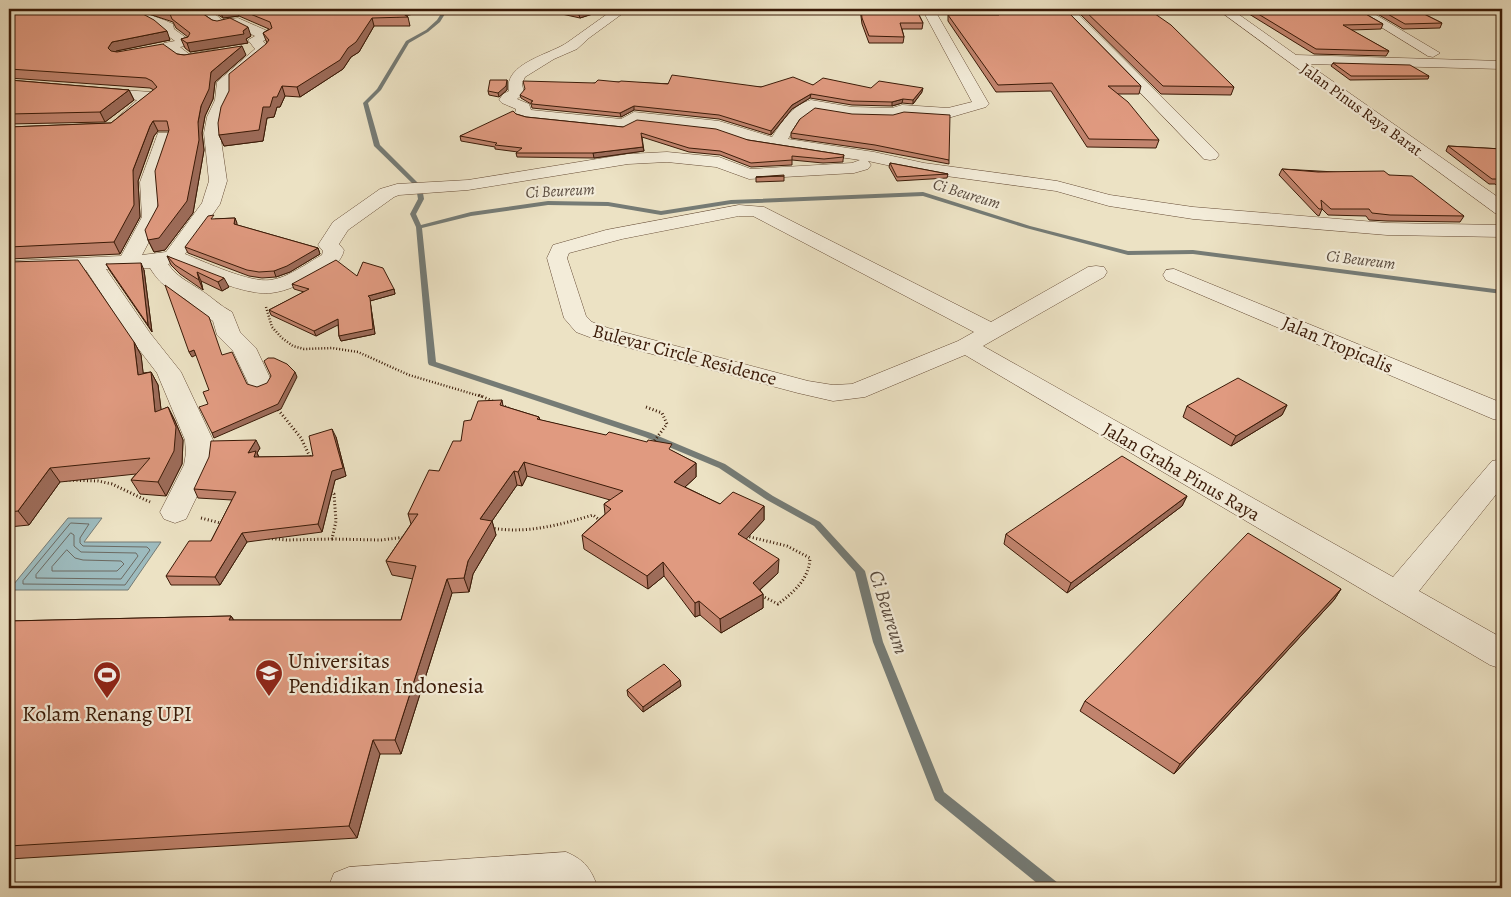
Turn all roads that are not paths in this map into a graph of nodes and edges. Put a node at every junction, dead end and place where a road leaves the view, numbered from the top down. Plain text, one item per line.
1 (98, 9) edge
2 (196, 9) edge
3 (612, 9) edge
4 (928, 9) edge
5 (1066, 9) edge
6 (1358, 9) edge
7 (1222, 10) edge
8 (212, 19) junction
9 (169, 27) junction
10 (248, 51) junction
11 (1432, 53) dead end
12 (1293, 59) junction
13 (1499, 66) edge
14 (133, 83) edge
15 (85, 91) edge
16 (113, 93) junction
17 (112, 128) edge
18 (164, 137) edge
19 (777, 143) junction
20 (926, 150) edge
21 (1210, 155) dead end
22 (874, 158) junction
23 (924, 168) junction
24 (1502, 209) edge
25 (1477, 230) junction
26 (1502, 231) edge
27 (1502, 240) edge
28 (164, 259) junction
29 (128, 262) junction
30 (92, 264) junction
31 (9, 267) edge
32 (1096, 272) dead end
33 (1174, 276) dead end
34 (993, 332) junction
35 (966, 346) junction
36 (259, 382) dead end
37 (1502, 413) edge
38 (1502, 468) edge
39 (174, 512) dead end
40 (1398, 595) junction
41 (1502, 654) edge
42 (349, 888) edge
43 (577, 888) edge

1 - 9 street
2 - 8 street
3 - 19 street
4 - 19 street
5 - 21 street
6 - 11 street
7 - 12 street, Jalan Pinus Raya Barat
8 - 9 street
8 - 10 street
9 - 10 street
10 - 28 street
12 - 13 street
12 - 24 street, Jalan Pinus Raya Barat
14 - 16 street
15 - 16 street
16 - 17 street
18 - 29 street
19 - 22 street
20 - 23 street
22 - 23 street
22 - 28 street
23 - 25 street
25 - 26 street
25 - 27 street
28 - 29 street
28 - 36 street
29 - 30 street
30 - 31 street
30 - 39 street
32 - 34 street, Bulevar Circle Residence
33 - 37 street, Jalan Tropicalis
34 - 35 street, Bulevar Circle Residence
34 - 35 street, Bulevar Circle Residence
35 - 40 street, Jalan Graha Pinus Raya
38 - 40 street
40 - 41 street, Jalan Graha Pinus Raya
42 - 43 street

